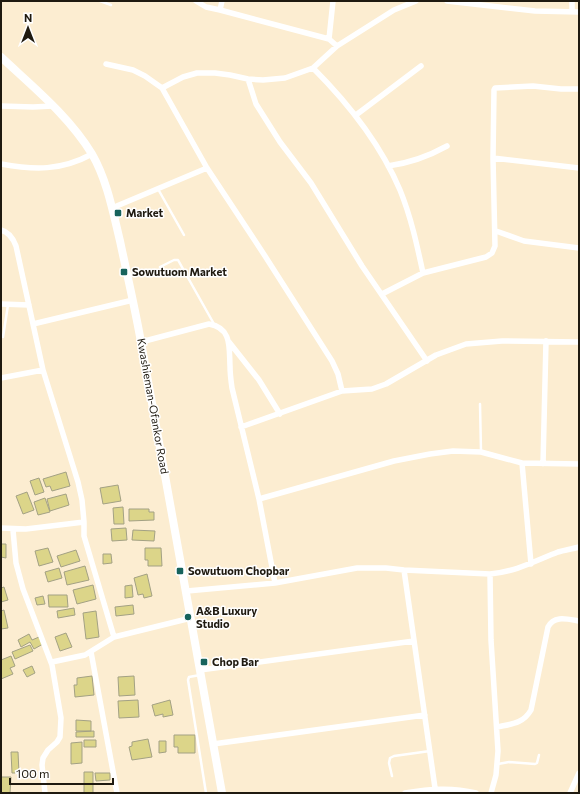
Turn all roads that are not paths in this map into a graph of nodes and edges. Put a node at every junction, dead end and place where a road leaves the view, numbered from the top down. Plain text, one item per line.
1 (100, 1) edge
2 (196, 1) edge
3 (222, 1) edge
4 (333, 1) edge
5 (416, 1) edge
6 (447, 1) edge
7 (572, 1) edge
8 (496, 4) edge
9 (111, 5) dead end
10 (220, 10) junction
11 (572, 12) junction
12 (579, 12) edge
13 (329, 40) junction
14 (337, 46) junction
15 (1, 57) edge
16 (106, 64) dead end
17 (421, 66) dead end
18 (313, 68) junction
19 (248, 79) junction
20 (162, 88) junction
21 (579, 89) edge
22 (1, 106) edge
23 (53, 106) junction
24 (356, 115) junction
25 (447, 146) dead end
26 (92, 154) junction
27 (493, 158) junction
28 (1, 164) edge
29 (388, 166) junction
30 (207, 168) junction
31 (579, 168) edge
32 (158, 189) junction
33 (112, 208) junction
34 (1, 230) edge
35 (496, 231) junction
36 (184, 235) dead end
37 (579, 248) edge
38 (160, 267) dead end
39 (423, 273) junction
40 (382, 294) junction
41 (133, 300) junction
42 (1, 304) edge
43 (8, 304) junction
44 (29, 305) junction
45 (33, 324) junction
46 (214, 325) junction
47 (3, 337) dead end
48 (546, 341) junction
49 (141, 342) junction
50 (229, 342) junction
51 (579, 342) edge
52 (427, 361) junction
53 (43, 370) junction
54 (1, 378) edge
55 (342, 391) junction
56 (480, 404) dead end
57 (280, 414) junction
58 (241, 427) junction
59 (481, 452) junction
60 (522, 463) junction
61 (543, 464) junction
62 (579, 464) edge
63 (259, 499) junction
64 (84, 522) junction
65 (1, 528) edge
66 (13, 530) junction
67 (579, 547) edge
68 (531, 564) junction
69 (404, 570) junction
70 (490, 574) junction
71 (275, 583) junction
72 (187, 592) junction
73 (191, 618) junction
74 (579, 621) edge
75 (114, 636) junction
76 (414, 641) junction
77 (91, 652) junction
78 (52, 662) junction
79 (200, 672) junction
80 (425, 715) junction
81 (497, 727) junction
82 (213, 744) junction
83 (430, 751) junction
84 (539, 755) dead end
85 (498, 764) junction
86 (579, 773) edge
87 (392, 776) dead end
88 (435, 788) junction
89 (414, 792) edge
90 (46, 793) edge
91 (117, 793) edge
92 (206, 793) edge
93 (222, 793) edge
94 (405, 793) edge
95 (476, 793) edge
96 (491, 793) edge
97 (570, 793) edge

1 - 9 lane
2 - 10 street
3 - 10 street
4 - 13 street
5 - 14 street
6 - 8 street
7 - 11 street
8 - 11 street
10 - 13 street
11 - 12 street
13 - 14 street
14 - 18 street
15 - 23 main road, Kwashieman-Ofankor Road
16 - 20 street
17 - 24 street
18 - 19 street
18 - 24 street
19 - 20 street
19 - 40 street
20 - 30 street
21 - 27 street
22 - 23 street
23 - 26 main road, Kwashieman-Ofankor Road
24 - 29 street
25 - 29 street
26 - 28 street
26 - 33 main road, Kwashieman-Ofankor Road
27 - 31 street
27 - 35 street
29 - 39 street
30 - 32 street
30 - 55 street
32 - 33 street
32 - 36 lane
33 - 41 main road, Kwashieman-Ofankor Road
34 - 44 street
35 - 37 street
35 - 39 street
38 - 46 lane
39 - 40 street
40 - 52 street
41 - 45 street
41 - 49 main road, Kwashieman-Ofankor Road
42 - 43 street
43 - 44 street
43 - 47 lane
44 - 45 street
45 - 53 street
46 - 49 street
46 - 50 street
48 - 51 street
48 - 52 street
48 - 61 street
49 - 72 main road, Kwashieman-Ofankor Road
50 - 57 street
50 - 58 street
52 - 55 street
53 - 54 street
53 - 64 street
55 - 57 street
56 - 59 lane
57 - 58 street
58 - 63 street
59 - 60 street
59 - 63 street
60 - 61 street
60 - 68 street
61 - 62 street
63 - 71 street
64 - 66 street
64 - 75 street
65 - 66 street
66 - 78 street
67 - 68 street
68 - 70 street
69 - 70 street
69 - 71 street
69 - 76 street
70 - 81 street
71 - 72 street
72 - 73 main road, Kwashieman-Ofankor Road
73 - 75 street
73 - 79 main road, Kwashieman-Ofankor Road
74 - 81 street
75 - 77 street
76 - 79 street
76 - 80 street
77 - 78 street
77 - 91 street
78 - 90 street
79 - 82 main road, Kwashieman-Ofankor Road
79 - 92 lane
80 - 82 street
80 - 83 street
81 - 85 street
82 - 93 main road, Kwashieman-Ofankor Road
83 - 87 lane
83 - 88 street
84 - 85 lane
85 - 96 street
86 - 97 street
88 - 89 street
88 - 95 street
89 - 94 street

